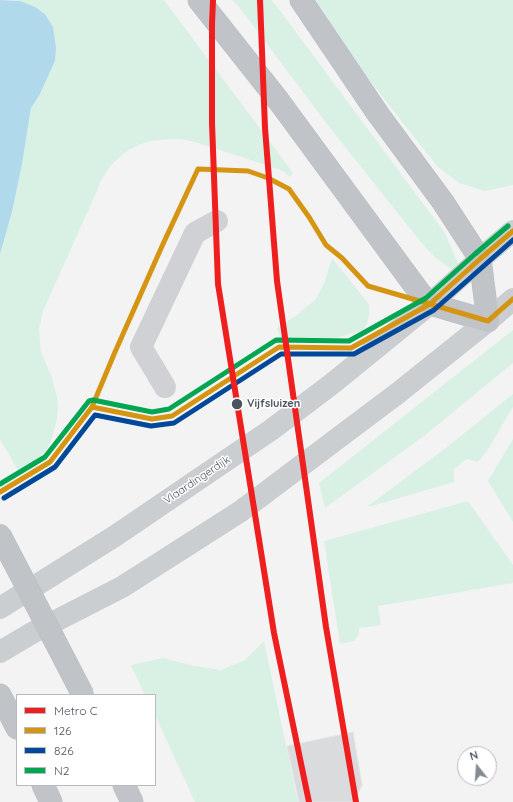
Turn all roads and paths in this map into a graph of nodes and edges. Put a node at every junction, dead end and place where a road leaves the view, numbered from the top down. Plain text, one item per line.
1 (199, 0) edge
2 (302, 0) edge
3 (218, 221) dead end
4 (513, 231) edge
5 (480, 259) junction
6 (513, 299) edge
7 (430, 304) junction
8 (488, 321) junction
9 (165, 387) dead end
10 (0, 535) edge
11 (0, 608) edge
12 (0, 652) edge
13 (82, 694) edge
14 (0, 695) edge
15 (16, 726) edge
16 (43, 786) edge
17 (124, 786) edge
18 (51, 802) edge
19 (132, 802) edge

1 - 7 highway
2 - 5 highway
3 - 9 street
4 - 5 main road, Vlaardingerdijk
5 - 7 main road, Vlaardingerdijk
5 - 8 highway
6 - 8 main road
7 - 8 highway
7 - 11 main road, Vlaardingerdijk
8 - 12 main road
10 - 13 highway, bridge
14 - 15 highway
16 - 18 highway
17 - 19 highway

